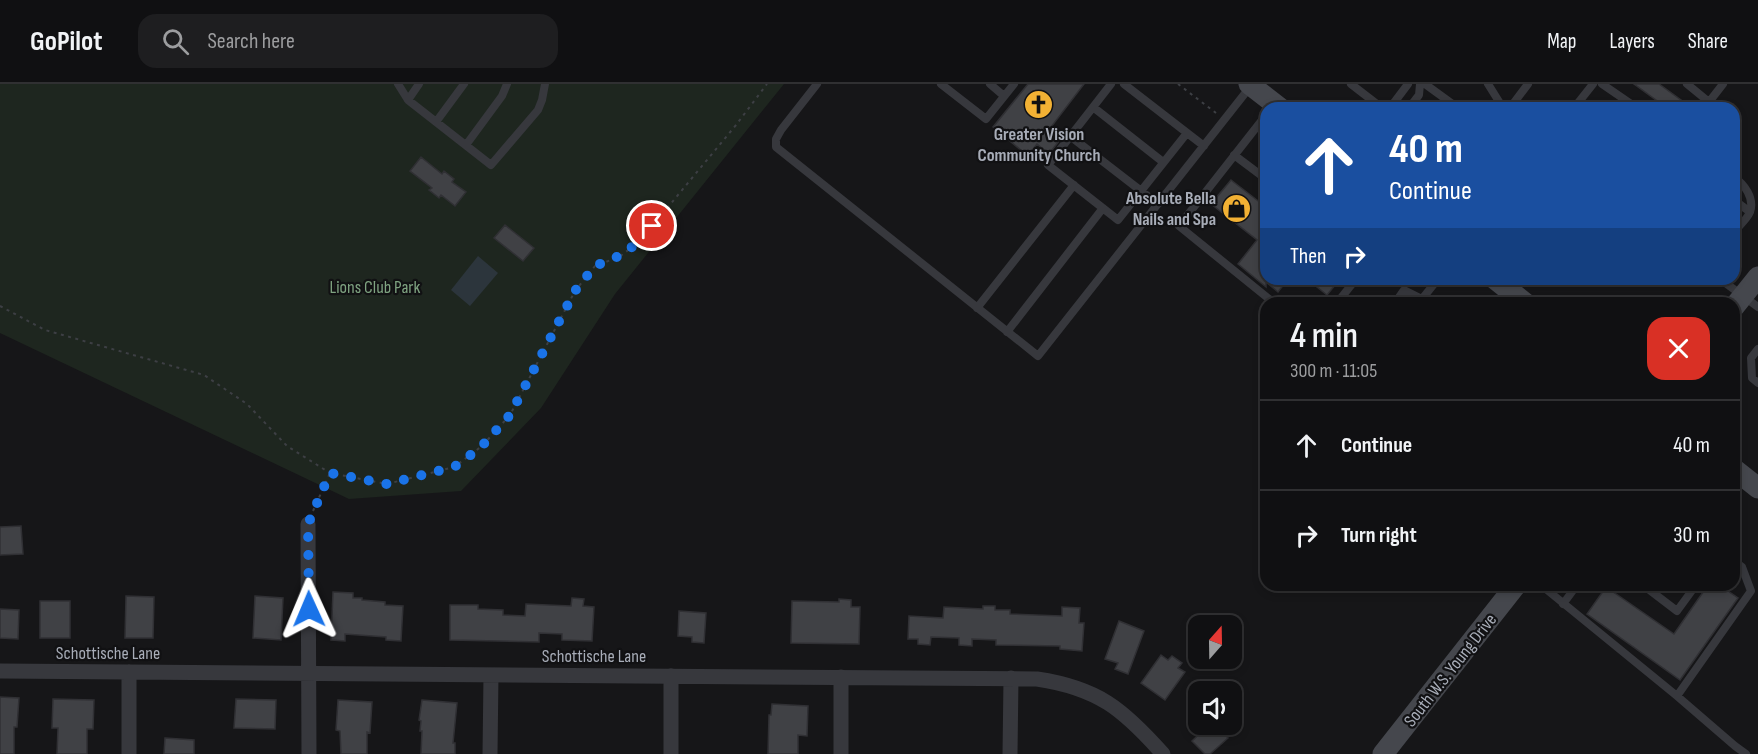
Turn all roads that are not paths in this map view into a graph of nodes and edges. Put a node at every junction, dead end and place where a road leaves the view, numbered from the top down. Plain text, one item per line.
1 (398, 84) edge
2 (419, 84) edge
3 (464, 84) edge
4 (507, 84) edge
5 (545, 84) edge
6 (817, 84) edge
7 (941, 84) edge
8 (990, 84) edge
9 (1014, 84) edge
10 (1111, 84) edge
11 (1124, 84) edge
12 (1351, 84) edge
13 (1408, 84) edge
14 (1422, 84) edge
15 (1488, 84) edge
16 (1528, 84) edge
17 (1593, 84) edge
18 (1602, 84) edge
19 (1687, 84) edge
20 (1723, 84) edge
21 (1250, 85) edge
22 (1005, 96) junction
23 (408, 100) junction
24 (1266, 102) edge
25 (1374, 102) edge
26 (1394, 102) edge
27 (1414, 102) edge
28 (1449, 102) edge
29 (1499, 102) edge
30 (1514, 102) edge
31 (1579, 102) edge
32 (1628, 102) edge
33 (1703, 102) edge
34 (1708, 102) edge
35 (1093, 107) junction
36 (436, 122) junction
37 (1260, 124) edge
38 (1187, 133) junction
39 (1070, 136) junction
40 (466, 145) junction
41 (1204, 146) junction
42 (1234, 155) junction
43 (1163, 162) junction
44 (1260, 174) edge
45 (1740, 181) edge
46 (1074, 185) junction
47 (1141, 191) junction
48 (1158, 204) junction
49 (1740, 204) edge
50 (1102, 208) junction
51 (1750, 212) junction
52 (1740, 224) edge
53 (1758, 277) edge
54 (1351, 285) edge
55 (1502, 285) edge
56 (1726, 285) edge
57 (1267, 297) edge
58 (1342, 297) edge
59 (1399, 297) edge
60 (1417, 297) edge
61 (1518, 297) edge
62 (1739, 297) edge
63 (1745, 303) edge
64 (977, 308) junction
65 (1007, 332) junction
66 (1758, 349) edge
67 (1758, 383) edge
68 (1740, 474) edge
69 (1758, 488) edge
70 (308, 524) road end
71 (1740, 566) edge
72 (1511, 591) edge
73 (1548, 591) edge
74 (1573, 591) edge
75 (1651, 591) edge
76 (1691, 591) edge
77 (1563, 604) junction
78 (0, 671) edge
79 (129, 672) junction
80 (310, 674) junction
81 (491, 675) junction
82 (671, 676) junction
83 (841, 677) junction
84 (1011, 678) junction
85 (1677, 696) junction
86 (129, 754) edge
87 (309, 754) edge
88 (490, 754) edge
89 (671, 754) edge
90 (841, 754) edge
91 (1010, 754) edge
92 (1163, 754) edge
93 (1383, 754) edge
94 (1746, 754) edge

1 - 23 lane
2 - 23 lane
3 - 36 lane
4 - 40 lane
5 - 40 lane
6 - 64 lane
7 - 22 lane
8 - 22 lane
9 - 22 lane
10 - 35 lane
11 - 38 lane
12 - 25 lane
13 - 26 lane
14 - 27 lane
14 - 28 lane
15 - 29 lane
16 - 30 lane
17 - 31 lane
18 - 32 lane
19 - 33 lane
20 - 34 lane
21 - 24 main road
21 - 41 lane
23 - 36 lane
35 - 39 lane
35 - 43 lane
36 - 40 lane
37 - 42 lane
38 - 41 lane
38 - 43 lane
39 - 46 lane
39 - 47 lane
41 - 48 lane
42 - 44 lane
42 - 57 lane
43 - 47 lane
45 - 51 lane
46 - 50 lane
46 - 64 lane
47 - 48 lane
47 - 50 lane
48 - 65 lane
49 - 51 lane
50 - 65 lane
51 - 52 lane
53 - 63 main road
54 - 58 lane
55 - 61 main road
56 - 62 lane
59 - 60 lane
64 - 65 lane
66 - 67 lane
68 - 69 main road
70 - 80 street
71 - 85 lane
72 - 93 main road, South W.S. Young Drive
73 - 77 lane
74 - 77 lane
75 - 76 lane
77 - 85 lane
78 - 79 street, Schottische Lane
79 - 80 street, Schottische Lane
79 - 86 street
80 - 81 street, Schottische Lane
80 - 87 street
81 - 82 street, Schottische Lane
81 - 88 street
82 - 83 street, Schottische Lane
82 - 89 street
83 - 84 street, Schottische Lane
83 - 90 street
84 - 91 street
84 - 92 street, Schottische Lane
85 - 94 lane

